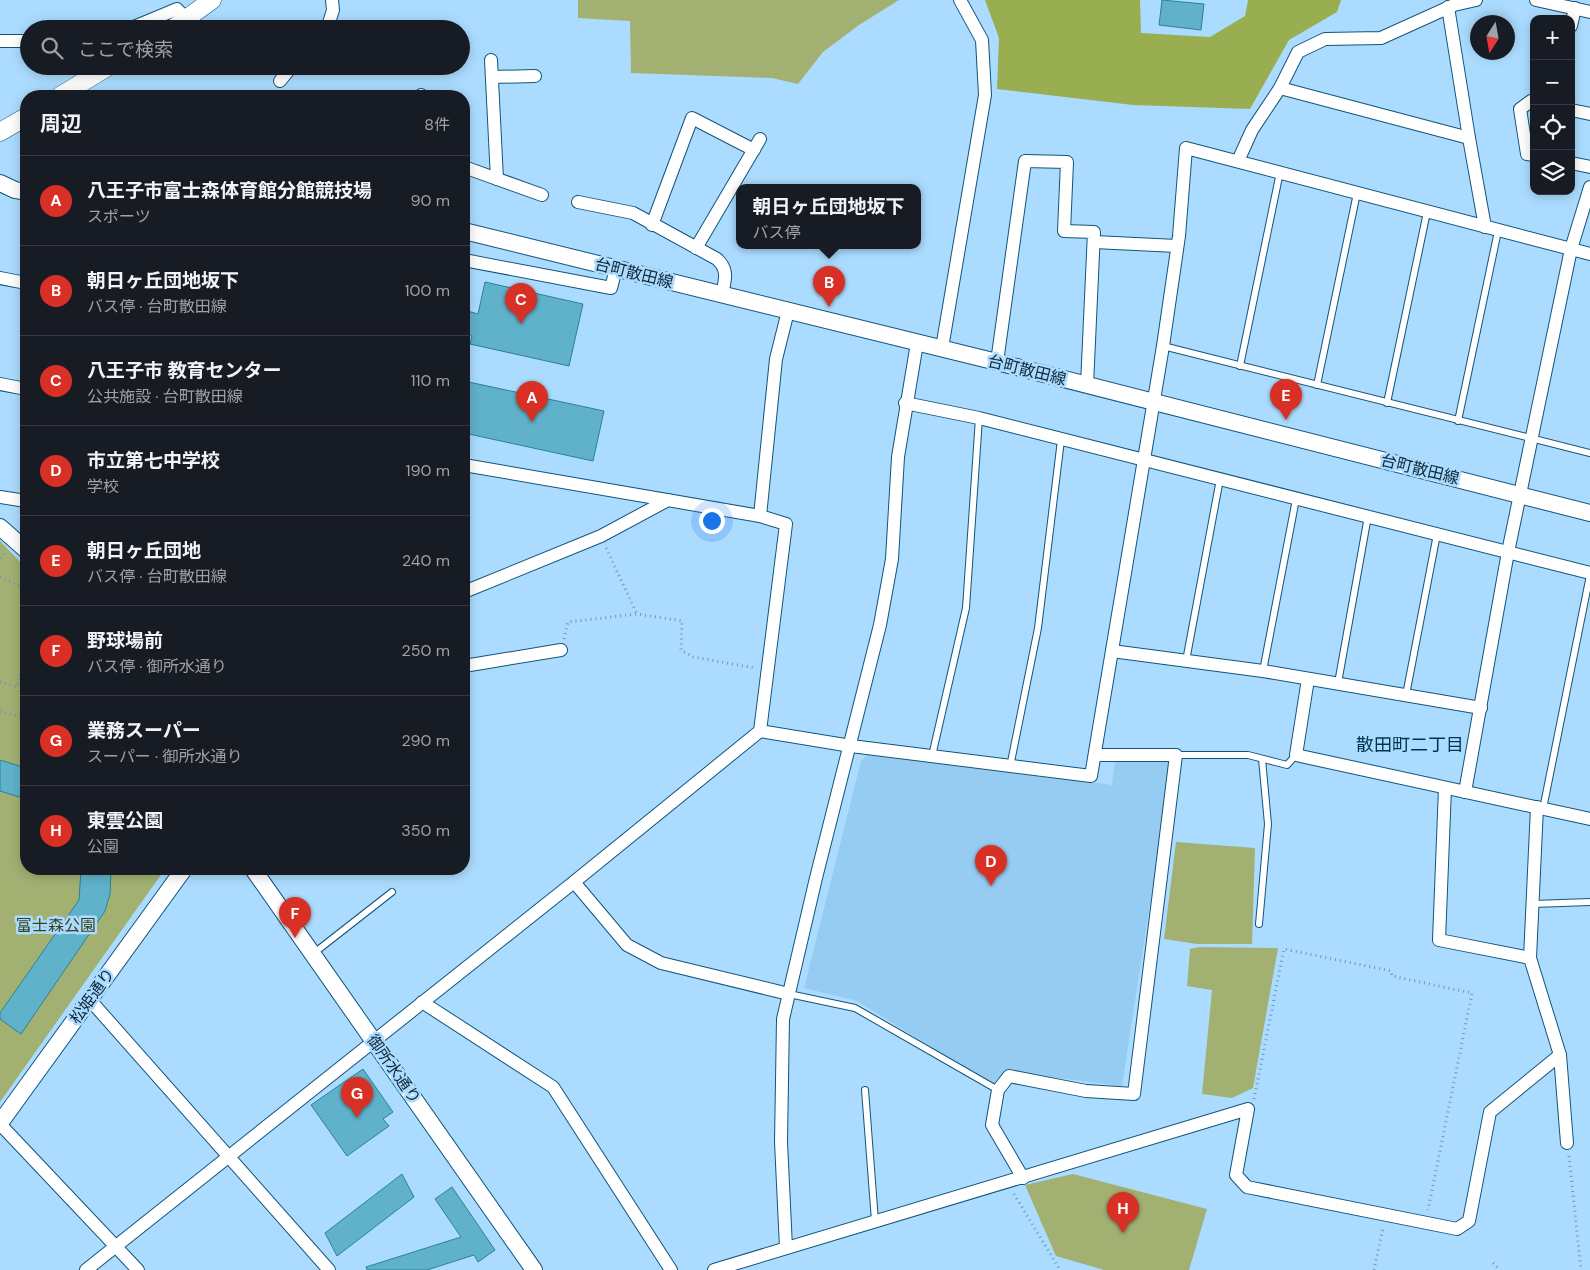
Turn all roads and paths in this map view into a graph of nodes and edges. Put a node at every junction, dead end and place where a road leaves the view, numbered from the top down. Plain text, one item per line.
1 (212, 0) edge
2 (332, 0) edge
3 (960, 0) edge
4 (1476, 0) edge
5 (1536, 0) edge
6 (1448, 7) junction
7 (1575, 8) junction
8 (1590, 12) edge
9 (1573, 15) edge
10 (150, 20) edge
11 (187, 20) joint
12 (329, 20) edge
13 (0, 41) edge
14 (20, 41) edge
15 (491, 60) dead end
16 (94, 75) edge
17 (285, 75) edge
18 (535, 76) dead end
19 (492, 77) junction
20 (280, 81) dead end
21 (1280, 88) junction
22 (70, 90) edge
23 (1530, 102) edge
24 (1575, 111) edge
25 (1590, 114) edge
26 (20, 120) edge
27 (0, 132) edge
28 (1468, 138) junction
29 (1530, 154) edge
30 (1238, 161) junction
31 (1575, 164) edge
32 (1590, 166) edge
33 (470, 168) edge
34 (1280, 172) junction
35 (497, 178) junction
36 (0, 182) edge
37 (1590, 187) edge
38 (20, 191) edge
39 (1357, 193) junction
40 (542, 195) dead end
41 (578, 202) dead end
42 (1427, 212) junction
43 (652, 225) junction
44 (1491, 229) junction
45 (470, 232) edge
46 (1094, 242) junction
47 (1177, 246) junction
48 (696, 248) junction
49 (1571, 249) junction
50 (1590, 254) edge
51 (470, 261) edge
52 (616, 269) junction
53 (0, 278) edge
54 (20, 282) edge
55 (722, 295) junction
56 (788, 311) junction
57 (917, 343) junction
58 (1163, 346) junction
59 (942, 348) junction
60 (997, 362) junction
61 (1240, 366) junction
62 (0, 384) edge
63 (1087, 385) junction
64 (1317, 385) junction
65 (20, 388) edge
66 (1153, 401) junction
67 (906, 403) junction
68 (1387, 403) junction
69 (979, 418) junction
70 (1458, 421) junction
71 (1532, 439) junction
72 (1061, 440) junction
73 (1590, 453) edge
74 (1144, 460) junction
75 (470, 466) edge
76 (1220, 479) junction
77 (1520, 495) junction
78 (0, 497) edge
79 (1296, 499) junction
80 (20, 500) edge
81 (668, 500) junction
82 (1590, 513) edge
83 (760, 516) junction
84 (1368, 516) junction
85 (0, 527) edge
86 (1436, 534) junction
87 (601, 536) junction
88 (20, 545) edge
89 (1508, 552) junction
90 (1590, 574) edge
91 (0, 577) edge
92 (20, 586) edge
93 (470, 590) edge
94 (637, 614) junction
95 (561, 650) joint
96 (1112, 651) junction
97 (1186, 661) junction
98 (470, 665) edge
99 (768, 670) junction
100 (1263, 671) junction
101 (20, 676) edge
102 (1308, 679) junction
103 (0, 682) edge
104 (1338, 683) junction
105 (1406, 695) junction
106 (1481, 708) junction
107 (0, 712) edge
108 (20, 717) edge
109 (760, 731) junction
110 (851, 746) junction
111 (1095, 755) junction
112 (1176, 755) junction
113 (1296, 755) junction
114 (932, 756) junction
115 (1262, 759) junction
116 (1010, 766) junction
117 (1445, 788) junction
118 (1466, 792) junction
119 (1540, 808) junction
120 (1590, 819) edge
121 (180, 875) edge
122 (257, 875) edge
123 (574, 882) junction
124 (392, 892) dead end
125 (1590, 902) edge
126 (1533, 904) junction
127 (1259, 924) dead end
128 (314, 954) junction
129 (1530, 958) junction
130 (789, 994) junction
131 (90, 1000) junction
132 (422, 1002) junction
133 (374, 1040) junction
134 (1560, 1055) junction
135 (865, 1090) dead end
136 (998, 1090) junction
137 (1248, 1109) junction
138 (0, 1124) edge
139 (1567, 1143) joint
140 (227, 1156) junction
141 (1023, 1178) junction
142 (1006, 1182) junction
143 (1385, 1215) junction
144 (875, 1221) junction
145 (1425, 1223) junction
146 (116, 1246) junction
147 (786, 1248) junction
148 (1494, 1263) dead end
149 (86, 1270) edge
150 (138, 1270) edge
151 (329, 1270) edge
152 (534, 1270) edge
153 (671, 1270) edge
154 (714, 1270) edge
155 (1060, 1270) edge
156 (1374, 1270) edge
157 (1500, 1270) edge
158 (1581, 1270) edge

1 - 11 main road
2 - 12 street
3 - 59 street
4 - 6 street
5 - 7 street
6 - 21 street
6 - 28 street
7 - 8 street
7 - 9 street
10 - 11 street
13 - 14 street
15 - 19 street
16 - 22 main road
17 - 20 street
18 - 19 street
19 - 35 street
21 - 28 street
21 - 30 street
23 - 29 street
24 - 25 street
26 - 27 main road
28 - 44 street
30 - 34 street
30 - 47 street
31 - 32 street
33 - 35 street
34 - 39 street
34 - 61 lane
35 - 40 street
36 - 38 street
37 - 49 street
39 - 42 street
39 - 64 lane
41 - 43 street
42 - 44 street
42 - 68 lane
43 - 48 street
43 - 48 street
44 - 49 street
44 - 70 lane
45 - 52 street, 台町散田線
46 - 47 street
46 - 60 street
46 - 63 street
47 - 58 street
48 - 55 street
49 - 50 street
49 - 71 street
51 - 52 street
52 - 55 street, 台町散田線
53 - 54 street
55 - 56 street, 台町散田線
56 - 57 street, 台町散田線
56 - 83 street
57 - 59 street, 台町散田線
57 - 67 street
58 - 61 lane
58 - 66 street
59 - 60 street, 台町散田線
60 - 63 street, 台町散田線
61 - 64 lane
62 - 65 street
63 - 66 street, 台町散田線
64 - 68 lane
66 - 74 street
66 - 77 street, 台町散田線
67 - 69 street
67 - 110 street
68 - 70 lane
69 - 72 street
69 - 114 lane
70 - 71 lane
71 - 73 lane
71 - 77 street
72 - 74 street
72 - 116 lane
74 - 76 street
74 - 96 street
75 - 81 street
76 - 79 street
76 - 97 lane
77 - 82 street, 台町散田線
77 - 89 street
78 - 80 street
79 - 84 street
79 - 100 lane
81 - 83 street
81 - 87 street
83 - 99 street
84 - 86 street
84 - 104 lane
85 - 88 street
86 - 89 street
86 - 105 lane
87 - 93 street
87 - 94 path
89 - 90 street
89 - 106 street
90 - 119 lane
91 - 92 path
94 - 95 path
94 - 99 path
95 - 98 street
96 - 97 street
96 - 111 street
97 - 100 street
99 - 109 street
100 - 102 street
101 - 103 path
102 - 104 street
102 - 113 street
104 - 105 street
105 - 106 street
106 - 118 street
107 - 108 path
109 - 110 street
109 - 123 street
110 - 114 street
110 - 130 street
111 - 112 street
111 - 116 street
112 - 115 lane
112 - 136 street
113 - 115 lane
113 - 117 street
114 - 116 street
115 - 127 lane
117 - 118 street
117 - 129 street
118 - 119 street
119 - 120 street
119 - 126 street
121 - 131 street, 松姫通り
122 - 128 street, 御所水通り
123 - 130 street
123 - 132 street
124 - 128 lane
125 - 126 lane
126 - 129 street
128 - 133 street, 御所水通り
129 - 134 street
130 - 136 lane
130 - 147 street
131 - 138 street, 松姫通り
131 - 140 street
132 - 133 street
132 - 153 street
133 - 140 street
133 - 152 street, 御所水通り
134 - 139 street
134 - 145 street
135 - 144 lane
136 - 141 street
137 - 141 street
137 - 143 street
137 - 145 path
138 - 146 street
139 - 158 path
140 - 146 street
140 - 151 street
141 - 142 street
142 - 144 street
142 - 155 path
143 - 145 street
143 - 156 path
144 - 147 street
146 - 149 street
146 - 150 street
147 - 154 street
148 - 157 path

